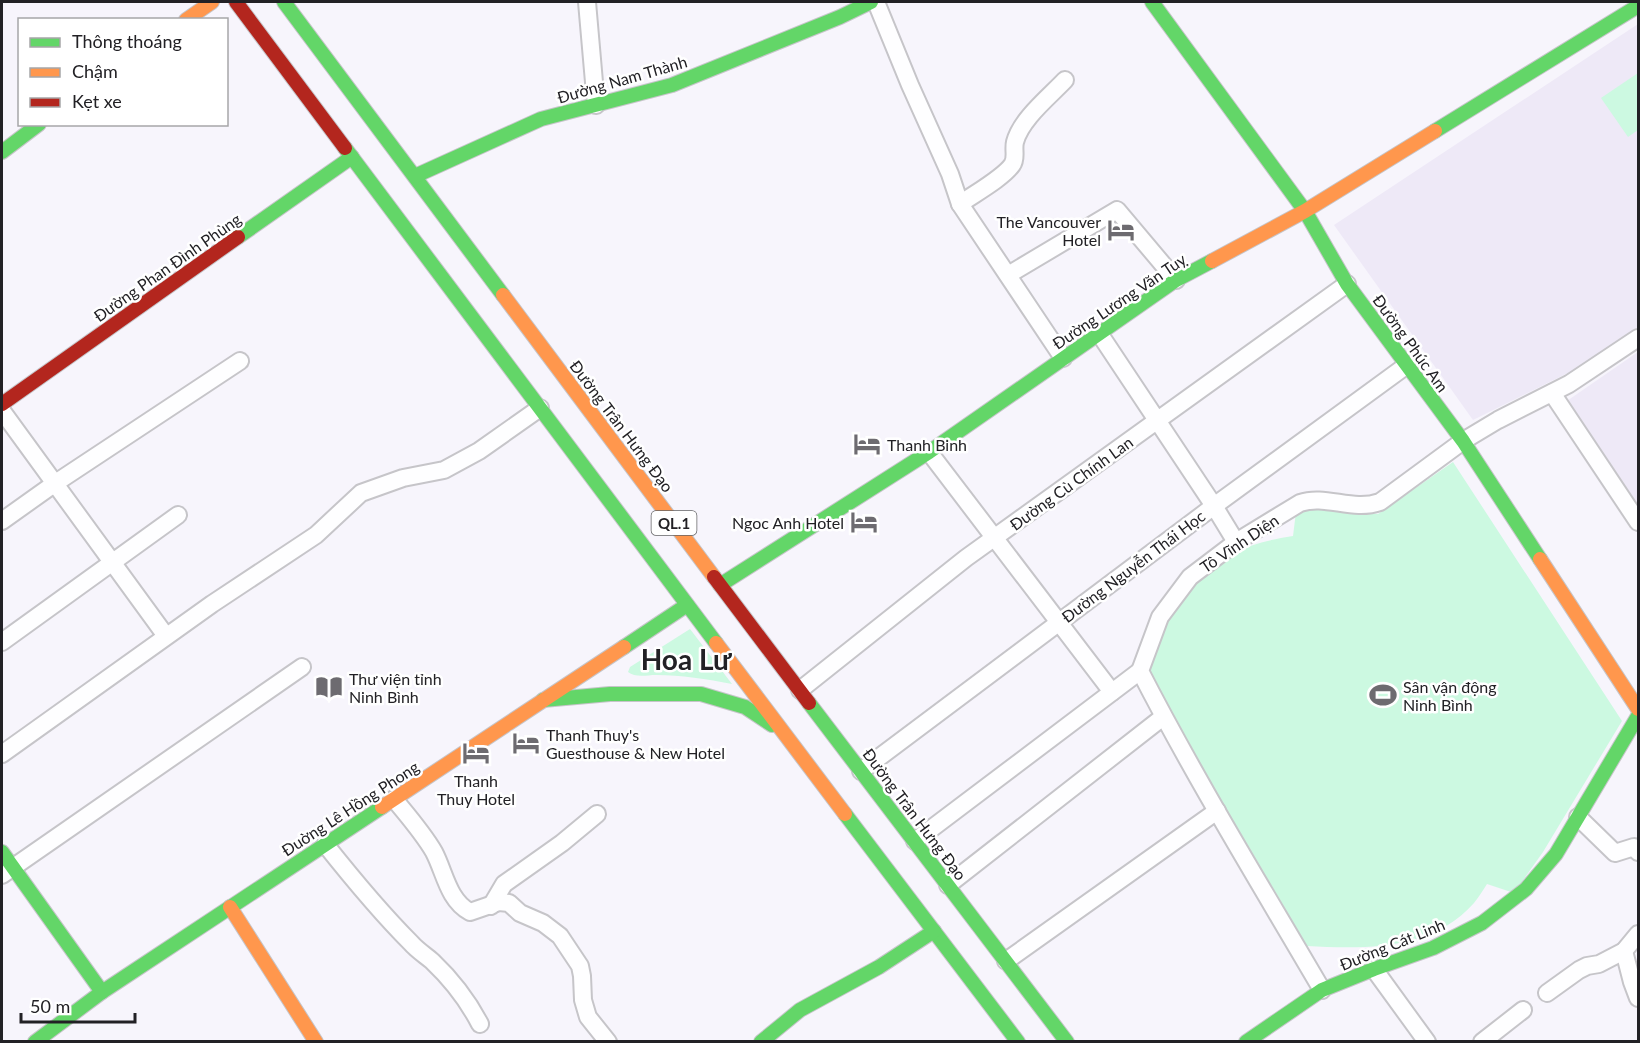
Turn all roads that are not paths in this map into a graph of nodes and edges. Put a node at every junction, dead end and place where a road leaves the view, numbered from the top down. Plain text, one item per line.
1 (212, 2) edge
2 (236, 2) edge
3 (284, 2) edge
4 (586, 2) edge
5 (874, 2) edge
6 (1152, 2) edge
7 (1633, 6) edge
8 (189, 18) edge
9 (1065, 80) dead end
10 (596, 105) junction
11 (36, 126) edge
12 (2, 152) edge
13 (352, 158) junction
14 (415, 176) junction
15 (960, 204) junction
16 (1305, 211) junction
17 (1008, 275) junction
18 (1176, 280) junction
19 (1347, 284) junction
20 (1098, 333) junction
21 (1638, 338) edge
22 (1063, 358) junction
23 (240, 362) dead end
24 (1407, 365) junction
25 (1552, 393) junction
26 (2, 404) edge
27 (540, 408) junction
28 (2, 411) edge
29 (1157, 421) junction
30 (1463, 441) junction
31 (929, 452) junction
32 (54, 484) junction
33 (1214, 506) junction
34 (178, 515) dead end
35 (2, 521) edge
36 (1638, 522) edge
37 (994, 538) junction
38 (1236, 542) junction
39 (112, 563) junction
40 (716, 588) junction
41 (691, 603) junction
42 (1059, 622) junction
43 (166, 636) junction
44 (2, 642) edge
45 (302, 667) dead end
46 (1140, 671) junction
47 (800, 690) junction
48 (1112, 692) junction
49 (543, 700) junction
50 (1638, 709) edge
51 (1638, 716) edge
52 (1163, 717) junction
53 (786, 734) junction
54 (2, 754) edge
55 (861, 771) junction
56 (394, 799) junction
57 (1217, 811) junction
58 (597, 814) dead end
59 (1578, 817) junction
60 (915, 841) junction
61 (325, 844) junction
62 (2, 852) edge
63 (1638, 852) edge
64 (7, 871) edge
65 (948, 885) junction
66 (491, 906) junction
67 (230, 908) junction
68 (934, 931) junction
69 (1638, 934) edge
70 (1623, 951) junction
71 (1006, 961) junction
72 (1374, 969) junction
73 (1322, 990) junction
74 (102, 992) junction
75 (1547, 993) dead end
76 (1638, 998) edge
77 (1523, 1011) dead end
78 (480, 1024) dead end
79 (34, 1041) edge
80 (316, 1041) edge
81 (608, 1041) edge
82 (761, 1041) edge
83 (1018, 1041) edge
84 (1067, 1041) edge
85 (1246, 1041) edge
86 (1426, 1041) edge
87 (1482, 1041) edge

1 - 8 main road
2 - 13 main road, QL.1
3 - 14 main road, Đường Trân Hưng Đạo / QL.1
4 - 10 street
5 - 10 main road, Đường Nam Thành
5 - 15 street
6 - 16 main road, Đường Phúc Am
7 - 16 main road, Đường Lương Văn Tuỵ
9 - 15 street
10 - 14 main road, Đường Nam Thành
11 - 12 main road
13 - 26 main road, Đường Phan Đình Phùng
13 - 27 main road, QL.1
14 - 40 main road, Đường Trân Hưng Đạo / QL.1
15 - 17 street
16 - 18 main road, Đường Lương Văn Tuỵ
16 - 19 main road, Đường Phúc Am
17 - 18 street
17 - 22 street
18 - 20 main road, Đường Lương Văn Tuỵ
19 - 24 main road, Đường Phúc Am
19 - 29 street, Đường Cù Chính Lan
20 - 22 main road, Đường Lương Văn Tuỵ
20 - 29 street
21 - 25 street, Tô Vĩnh Diện
22 - 31 main road, Đường Lương Văn Tuỵ
23 - 32 street
24 - 30 main road, Đường Phúc Am
24 - 33 street, Đường Nguyễn Thái Học
25 - 30 street, Tô Vĩnh Diện
25 - 36 street
27 - 41 main road, QL.1
27 - 43 street
28 - 32 street
29 - 33 street
29 - 37 street, Đường Cù Chính Lan
30 - 38 street, Tô Vĩnh Diện
30 - 50 main road, Đường Phúc Am
31 - 37 street
31 - 40 main road, Đường Lương Văn Tuỵ
32 - 35 street
32 - 39 street
33 - 38 street
33 - 42 street, Đường Nguyễn Thái Học
34 - 39 street
37 - 42 street
37 - 47 street, Đường Cù Chính Lan
38 - 46 street, Tô Vĩnh Diện
39 - 43 street
39 - 44 street
40 - 47 main road, Đường Trân Hưng Đạo / QL.1
41 - 49 main road, Đuờng Lê Hồng Phong
41 - 53 main road, QL.1
42 - 48 street
42 - 55 street, Đường Nguyễn Thái Học
43 - 54 street
45 - 64 street
46 - 48 street
46 - 52 street
47 - 55 main road, Đường Trân Hưng Đạo / QL.1
48 - 60 street
49 - 53 main road
49 - 56 main road, Đuờng Lê Hồng Phong
51 - 59 main road, Đường Cát Linh
52 - 57 street
52 - 65 street
53 - 68 main road, QL.1
55 - 60 main road, Đường Trân Hưng Đạo / QL.1
56 - 61 main road, Đuờng Lê Hồng Phong
56 - 66 street
57 - 71 street
57 - 73 street
58 - 66 street
59 - 63 street
59 - 72 main road, Đường Cát Linh
60 - 65 main road, Đường Trân Hưng Đạo / QL.1
61 - 67 main road, Đuờng Lê Hồng Phong
61 - 78 street
62 - 64 main road
64 - 74 main road
65 - 71 main road, Đường Trân Hưng Đạo / QL.1
66 - 81 street
67 - 74 main road, Đuờng Lê Hồng Phong
67 - 80 main road
68 - 82 main road
68 - 83 main road, QL.1
69 - 70 street
70 - 75 street
70 - 76 street
71 - 84 main road, Đường Trân Hưng Đạo / QL.1
72 - 73 main road, Đường Cát Linh
72 - 86 street
73 - 85 main road, Đường Cát Linh
74 - 79 main road, Đuờng Lê Hồng Phong
77 - 87 street

